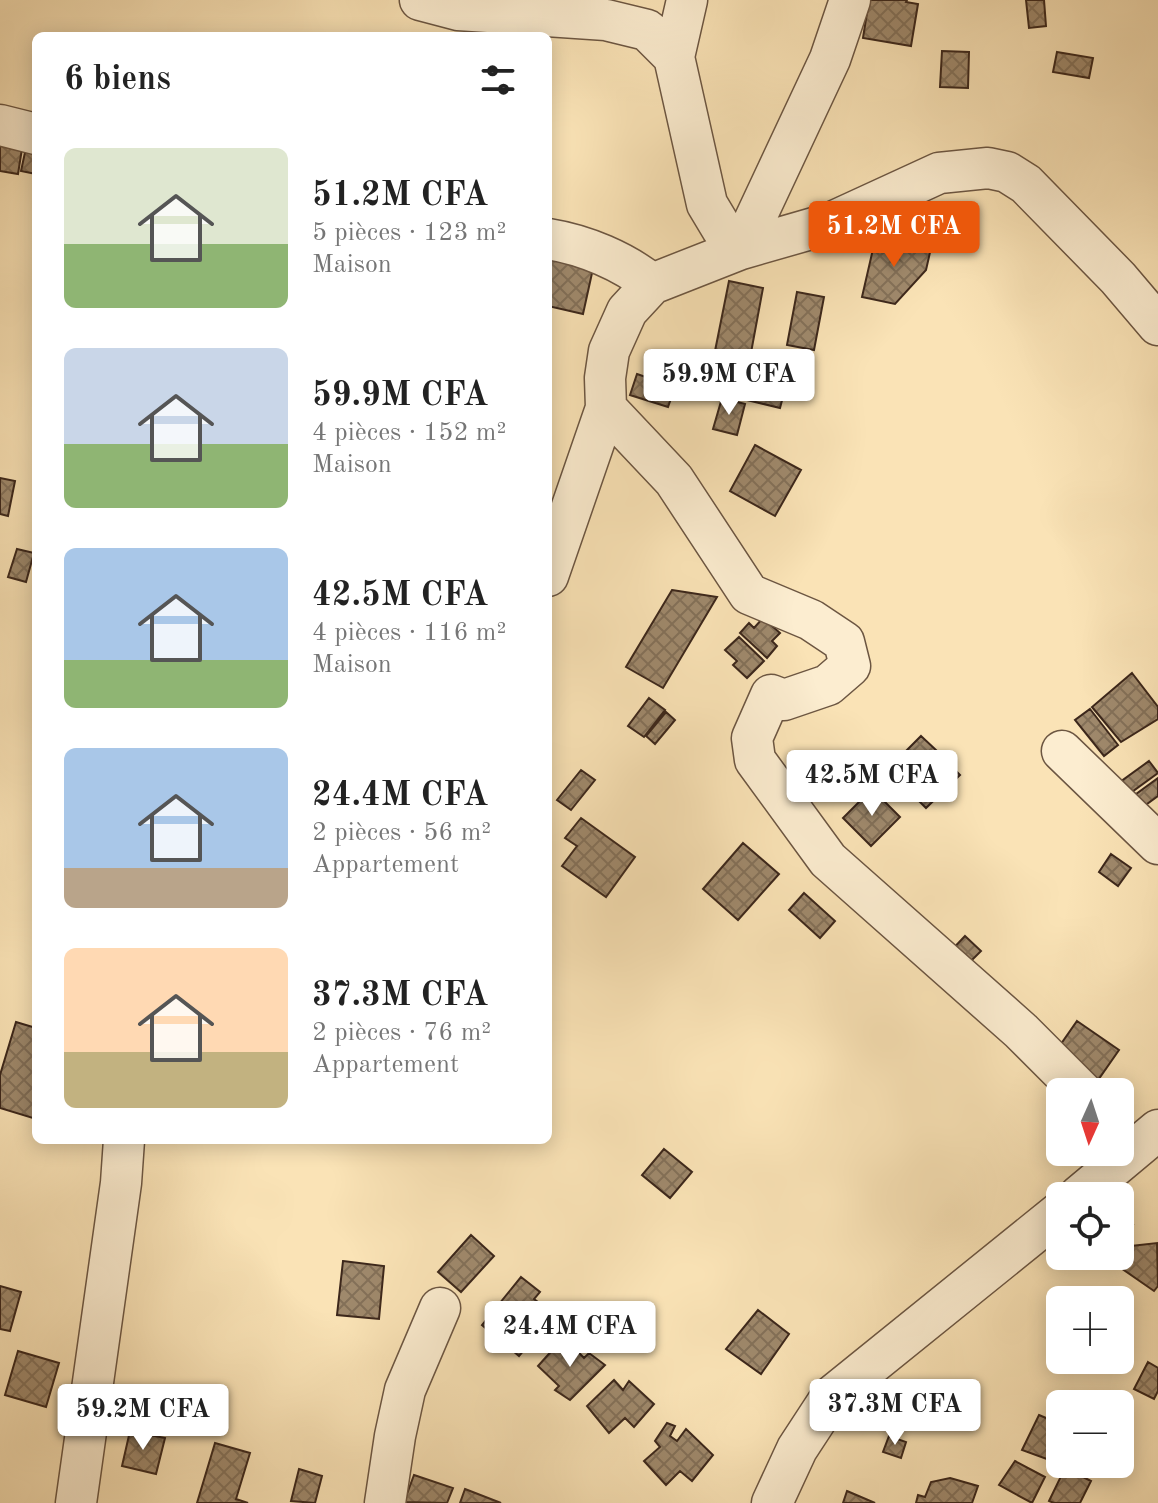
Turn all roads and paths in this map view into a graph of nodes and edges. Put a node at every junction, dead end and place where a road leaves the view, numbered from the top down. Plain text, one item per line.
1 (420, 0) edge
2 (687, 0) edge
3 (850, 0) edge
4 (674, 57) junction
5 (0, 125) edge
6 (32, 133) edge
7 (552, 240) edge
8 (741, 249) junction
9 (652, 284) junction
10 (1158, 325) edge
11 (606, 408) junction
12 (552, 564) edge
13 (1062, 751) dead end
14 (1158, 844) edge
15 (1068, 1078) edge
16 (1138, 1136) edge
17 (124, 1144) edge
18 (1093, 1182) edge
19 (1046, 1223) edge
20 (440, 1308) dead end
21 (76, 1503) edge
22 (385, 1503) edge
23 (772, 1503) edge

1 - 4 street
2 - 4 street
3 - 8 street
4 - 8 street
5 - 6 street
7 - 9 street
8 - 9 street
8 - 10 street
9 - 11 street
11 - 12 street
11 - 15 street
13 - 14 street
16 - 18 street
17 - 21 street
19 - 23 street
20 - 22 street

